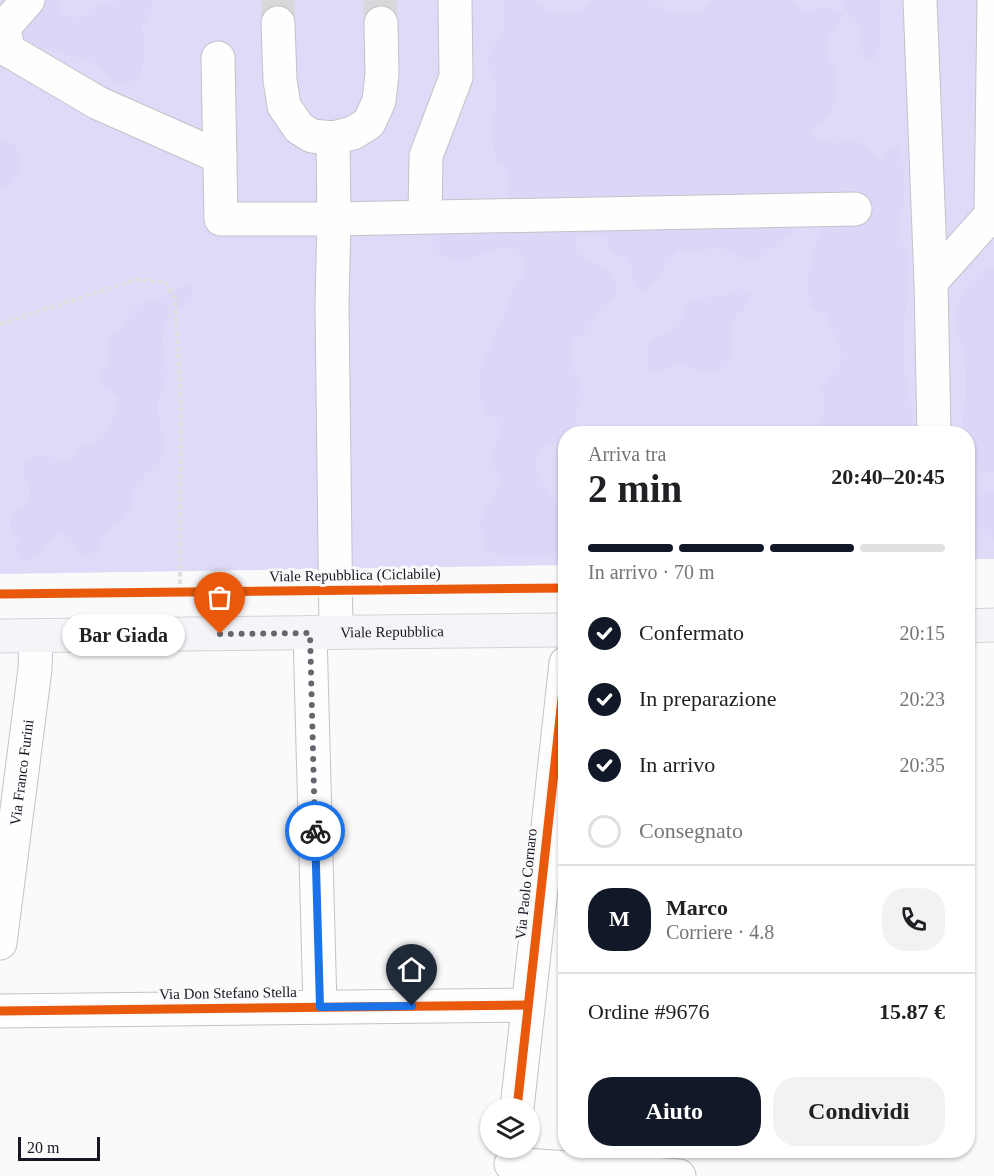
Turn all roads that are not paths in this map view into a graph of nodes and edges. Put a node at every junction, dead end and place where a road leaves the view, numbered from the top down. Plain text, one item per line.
1 (28, 0) edge
2 (455, 0) edge
3 (920, 0) edge
4 (994, 0) edge
5 (381, 22) tunnel mouth
6 (278, 23) tunnel mouth
7 (4, 49) edge
8 (218, 58) dead end
9 (333, 138) junction
10 (220, 157) junction
11 (855, 209) dead end
12 (425, 217) junction
13 (334, 219) junction
14 (931, 282) junction
15 (934, 426) edge
16 (994, 625) edge
17 (975, 626) edge
18 (558, 630) edge
19 (323, 632) junction
20 (0, 636) edge
21 (36, 636) junction
22 (558, 735) edge
23 (0, 943) edge
24 (528, 1005) junction
25 (320, 1007) junction
26 (0, 1011) edge
27 (518, 1098) edge
28 (511, 1162) edge
29 (679, 1176) edge

1 - 7 street
2 - 12 street
3 - 14 street
4 - 14 street
5 - 9 street
6 - 9 street
7 - 10 street
8 - 10 street
9 - 13 street
10 - 13 street
11 - 12 street
12 - 13 street
13 - 19 street
14 - 15 street
16 - 17 main road
18 - 19 main road, Viale Repubblica
19 - 21 main road, Viale Repubblica
19 - 25 street
20 - 21 main road, Viale Repubblica
21 - 23 street, Via Franco Furini
22 - 24 street, Via Paolo Cornaro
24 - 25 street, Via Don Stefano Stella
24 - 27 street, Via Paolo Cornaro
25 - 26 street, Via Don Stefano Stella
28 - 29 street

